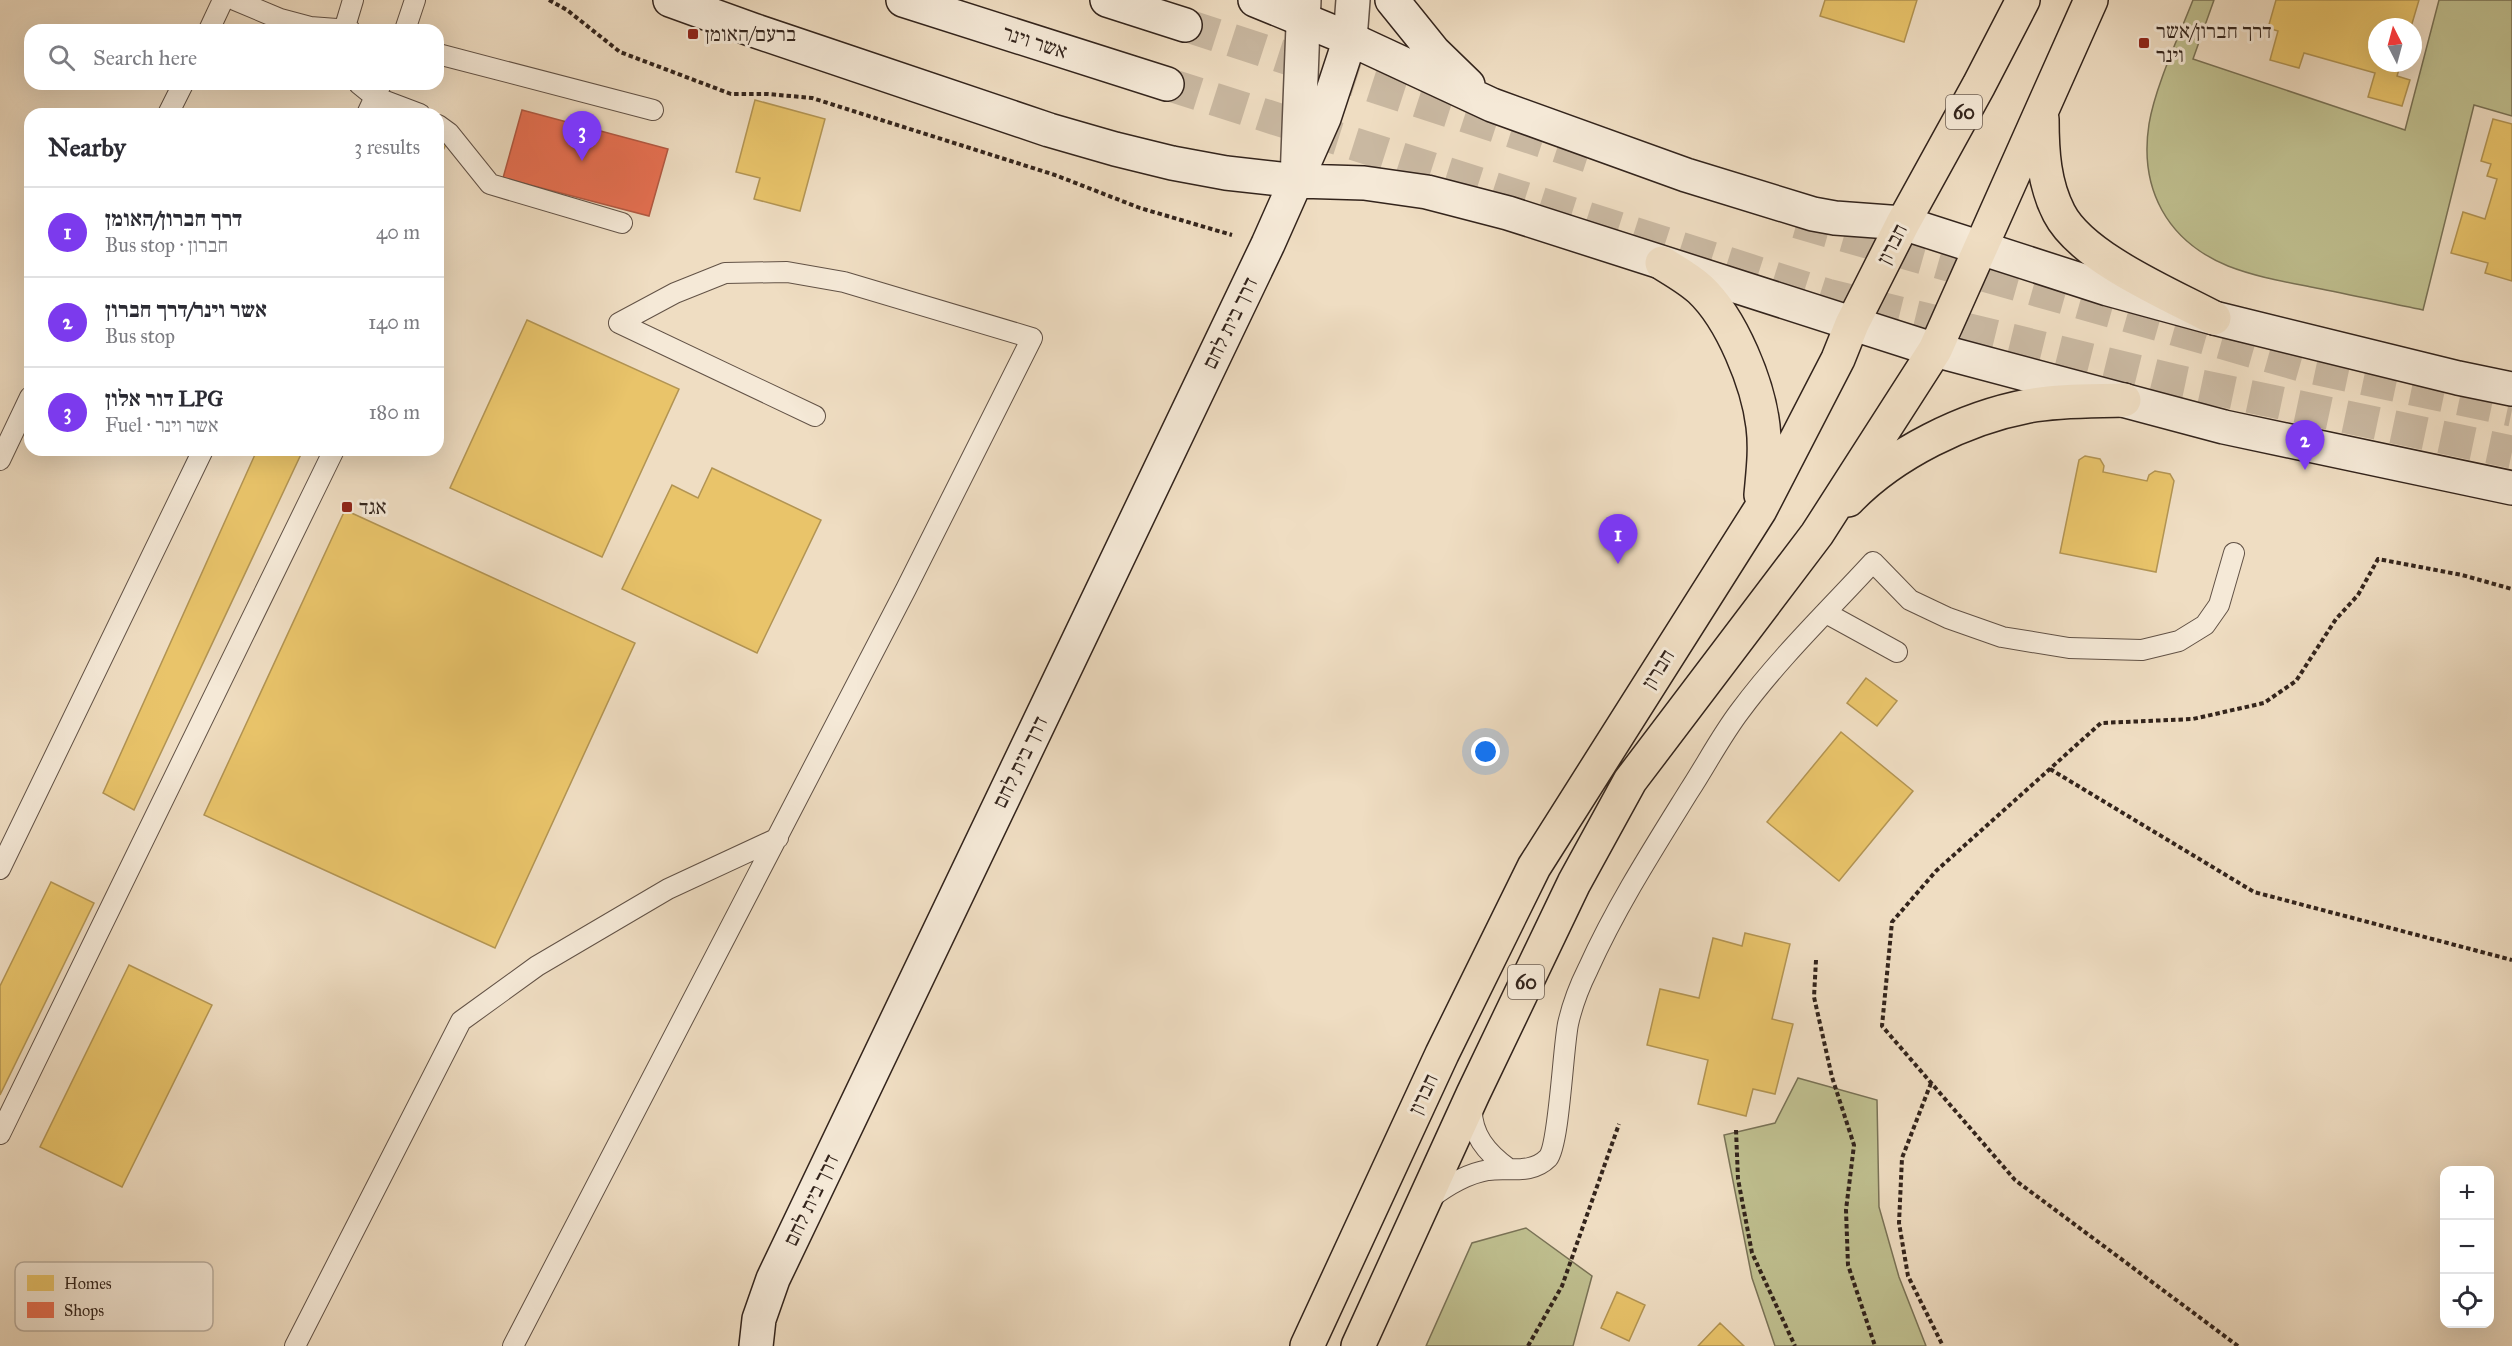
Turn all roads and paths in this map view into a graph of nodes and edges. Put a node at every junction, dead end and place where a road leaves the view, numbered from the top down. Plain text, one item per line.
1 (223, 0) edge
2 (235, 0) edge
3 (354, 0) edge
4 (415, 0) edge
5 (549, 0) edge
6 (670, 0) edge
7 (903, 0) edge
8 (1107, 0) edge
9 (1256, 0) edge
10 (1353, 0) edge
11 (1392, 0) edge
12 (2023, 0) edge
13 (2091, 0) edge
14 (1303, 9) edge
15 (212, 24) edge
16 (298, 24) edge
17 (348, 24) edge
18 (407, 24) edge
19 (1185, 25) tunnel mouth
20 (1350, 39) junction
21 (444, 56) edge
22 (1167, 84) tunnel mouth
23 (180, 90) edge
24 (374, 98) edge
25 (1492, 105) junction
26 (171, 108) edge
27 (403, 108) edge
28 (653, 110) dead end
29 (2042, 112) junction
30 (444, 129) edge
31 (1297, 181) junction
32 (1903, 222) junction
33 (622, 223) dead end
34 (1268, 244) junction
35 (1980, 246) junction
36 (1662, 263) junction
37 (2214, 318) junction
38 (1852, 324) junction
39 (1935, 350) junction
40 (2512, 389) edge
41 (2124, 400) junction
42 (24, 410) edge
43 (815, 416) dead end
44 (200, 456) edge
45 (331, 456) edge
46 (0, 460) edge
47 (2512, 488) edge
48 (1760, 510) junction
49 (1816, 534) junction
50 (2234, 553) dead end
51 (2512, 589) edge
52 (1826, 613) junction
53 (1898, 652) dead end
54 (2050, 769) junction
55 (777, 838) junction
56 (0, 869) edge
57 (1816, 960) dead end
58 (2512, 960) edge
59 (1931, 1083) junction
60 (1473, 1094) junction
61 (1619, 1124) dead end
62 (1736, 1130) dead end
63 (0, 1134) edge
64 (1509, 1168) junction
65 (1421, 1205) junction
66 (295, 1346) edge
67 (513, 1346) edge
68 (756, 1346) edge
69 (1306, 1346) edge
70 (1358, 1346) edge
71 (1528, 1346) edge
72 (1795, 1346) edge
73 (1875, 1346) edge
74 (1943, 1346) edge
75 (2238, 1346) edge

1 - 15 lane
2 - 16 lane
3 - 17 lane
4 - 18 lane
5 - 34 path
6 - 31 main road
7 - 22 main road, אשר וינר
8 - 19 main road
9 - 14 main road
10 - 20 main road, דרך בית לחם
11 - 25 main road
12 - 32 highway, חברון / 60
13 - 29 highway, 60
14 - 20 main road
14 - 31 main road, דרך בית לחם
20 - 25 main road
20 - 31 main road, דרך בית לחם
21 - 28 lane
23 - 26 lane
24 - 27 lane
25 - 32 main road
29 - 35 highway, חברון / 60
29 - 37 highway
30 - 33 lane
31 - 34 main road, דרך בית לחם
31 - 36 main road
32 - 35 main road
32 - 38 highway, חברון / 60
34 - 68 main road, דרך בית לחם
35 - 37 main road
35 - 39 highway, חברון / 60
36 - 38 main road
36 - 48 highway
37 - 40 main road
38 - 39 main road
38 - 48 highway, חברון / 60
39 - 41 main road
39 - 49 highway, חברון / 60
41 - 47 main road
41 - 49 highway
42 - 46 lane
43 - 55 lane
44 - 56 lane
45 - 63 lane
48 - 69 highway, חברון / 60
49 - 60 highway, חברון / 60
50 - 52 lane
51 - 54 path
52 - 53 lane
52 - 64 lane
54 - 58 path
54 - 59 path
55 - 66 lane
55 - 67 lane
57 - 73 path
59 - 74 path
59 - 75 path
60 - 64 lane
60 - 65 highway, חברון / 60
61 - 71 path
62 - 72 path
64 - 65 lane
65 - 70 highway, חברון / 60

